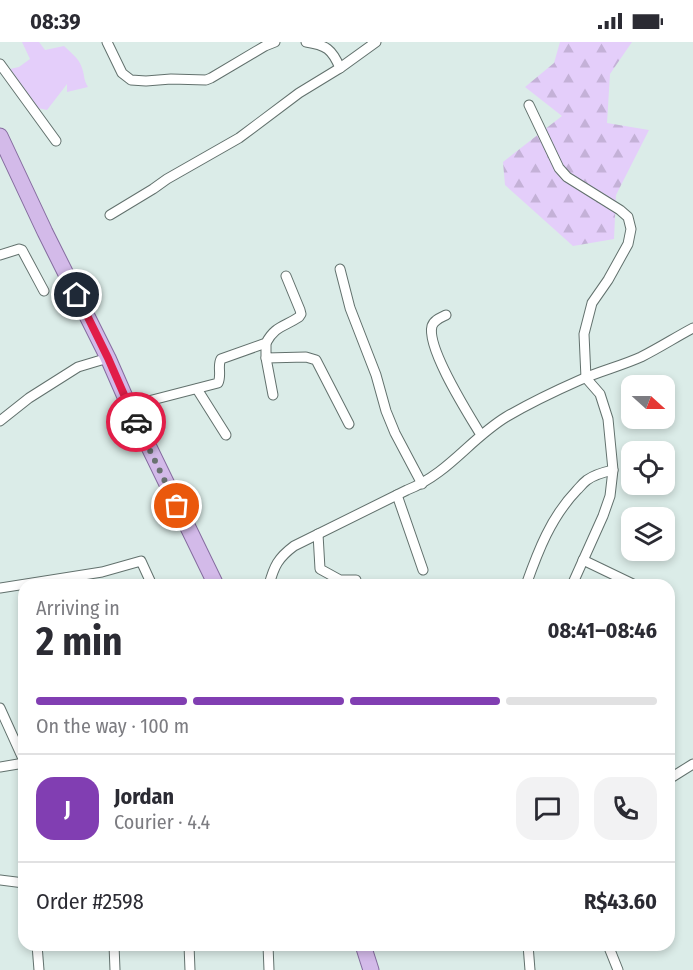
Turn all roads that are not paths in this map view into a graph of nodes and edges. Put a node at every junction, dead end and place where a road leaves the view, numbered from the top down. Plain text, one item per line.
1 (107, 42) edge
2 (274, 42) edge
3 (306, 42) edge
4 (376, 42) edge
5 (0, 64) edge
6 (340, 68) junction
7 (529, 105) dead end
8 (0, 136) edge
9 (56, 141) dead end
10 (110, 215) dead end
11 (0, 255) edge
12 (340, 269) dead end
13 (286, 276) dead end
14 (44, 291) dead end
15 (446, 315) dead end
16 (693, 328) edge
17 (266, 343) junction
18 (108, 358) junction
19 (266, 358) junction
20 (586, 378) junction
21 (197, 389) junction
22 (273, 395) dead end
23 (129, 406) junction
24 (0, 421) edge
25 (349, 424) dead end
26 (226, 435) dead end
27 (481, 435) junction
28 (613, 470) junction
29 (422, 484) junction
30 (397, 495) junction
31 (318, 534) junction
32 (583, 560) junction
33 (423, 570) dead end
34 (57, 579) edge
35 (149, 579) edge
36 (213, 579) edge
37 (271, 579) edge
38 (338, 579) edge
39 (528, 579) edge
40 (575, 579) edge
41 (623, 579) edge
42 (18, 585) edge
43 (0, 588) edge
44 (0, 708) edge
45 (18, 748) edge
46 (18, 764) edge
47 (693, 764) edge
48 (0, 768) edge
49 (675, 775) edge
50 (0, 880) edge
51 (18, 882) edge
52 (37, 951) edge
53 (114, 951) edge
54 (189, 951) edge
55 (268, 951) edge
56 (365, 951) edge
57 (528, 951) edge
58 (610, 951) edge
59 (39, 970) edge
60 (115, 970) edge
61 (190, 970) edge
62 (269, 970) edge
63 (371, 970) edge
64 (530, 970) edge
65 (618, 970) edge

1 - 2 street
3 - 6 street
4 - 6 street
5 - 9 street
6 - 10 street
7 - 20 street
8 - 18 main road
11 - 14 street
12 - 29 street
13 - 17 street
15 - 27 street
16 - 20 street
17 - 19 street
17 - 21 street
18 - 23 main road
18 - 24 street
19 - 22 street
19 - 25 street
20 - 27 street
20 - 28 street
21 - 23 street
21 - 26 street
23 - 36 main road
27 - 29 street
28 - 32 street
28 - 39 street
29 - 30 street
30 - 31 street
30 - 33 street
31 - 37 street
31 - 38 street
32 - 40 street
32 - 41 street
34 - 35 street
42 - 43 street
44 - 45 street
46 - 48 street
47 - 49 street
50 - 51 street
52 - 59 street
53 - 60 street
54 - 61 street
55 - 62 street
56 - 63 main road
57 - 64 street
58 - 65 street

